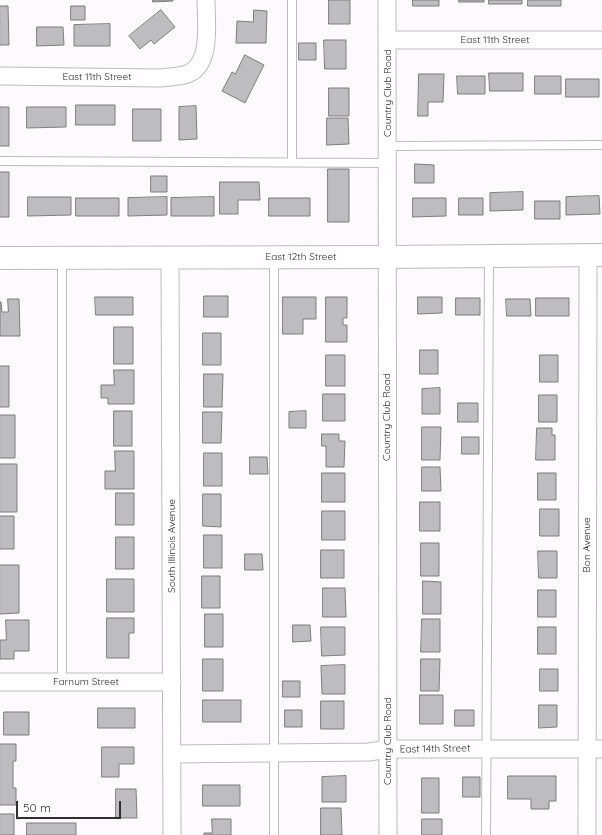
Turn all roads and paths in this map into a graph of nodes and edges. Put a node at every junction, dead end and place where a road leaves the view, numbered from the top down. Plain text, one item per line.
1 (206, 0) edge
2 (292, 0) edge
3 (387, 0) edge
4 (387, 40) junction
5 (602, 40) edge
6 (0, 76) edge
7 (602, 145) edge
8 (388, 146) junction
9 (0, 161) edge
10 (292, 162) junction
11 (388, 163) junction
12 (489, 255) junction
13 (595, 255) edge
14 (274, 256) junction
15 (62, 257) junction
16 (170, 257) junction
17 (387, 257) junction
18 (0, 258) edge
19 (0, 682) edge
20 (62, 682) junction
21 (172, 682) junction
22 (486, 748) junction
23 (388, 749) junction
24 (594, 749) edge
25 (274, 753) junction
26 (172, 754) junction
27 (172, 835) edge
28 (274, 835) edge
29 (388, 835) edge
30 (486, 835) edge
31 (587, 835) edge

1 - 6 street, East 11th Street
2 - 10 lane
3 - 4 street, Country Club Road
4 - 5 street, East 11th Street
4 - 8 street, Country Club Road
7 - 8 lane
8 - 11 street, Country Club Road
9 - 10 lane
10 - 11 lane
11 - 17 street, Country Club Road
12 - 13 street, East 12th Street
12 - 17 street, East 12th Street
12 - 22 lane
13 - 24 street, Bon Avenue
14 - 16 street, East 12th Street
14 - 17 street, East 12th Street
14 - 25 lane
15 - 16 street, East 12th Street
15 - 18 street, East 12th Street
15 - 20 lane
16 - 21 street, South Illinois Avenue
17 - 23 street, Country Club Road
19 - 20 street, Farnum Street
20 - 21 street, Farnum Street
21 - 26 street, South Illinois Avenue
22 - 23 street, East 14th Street
22 - 24 street, East 14th Street
22 - 30 lane
23 - 25 street, East 14th Street
23 - 29 street, Country Club Road
24 - 31 street, Bon Avenue
25 - 26 street, East 14th Street
25 - 28 lane
26 - 27 street, South Illinois Avenue

